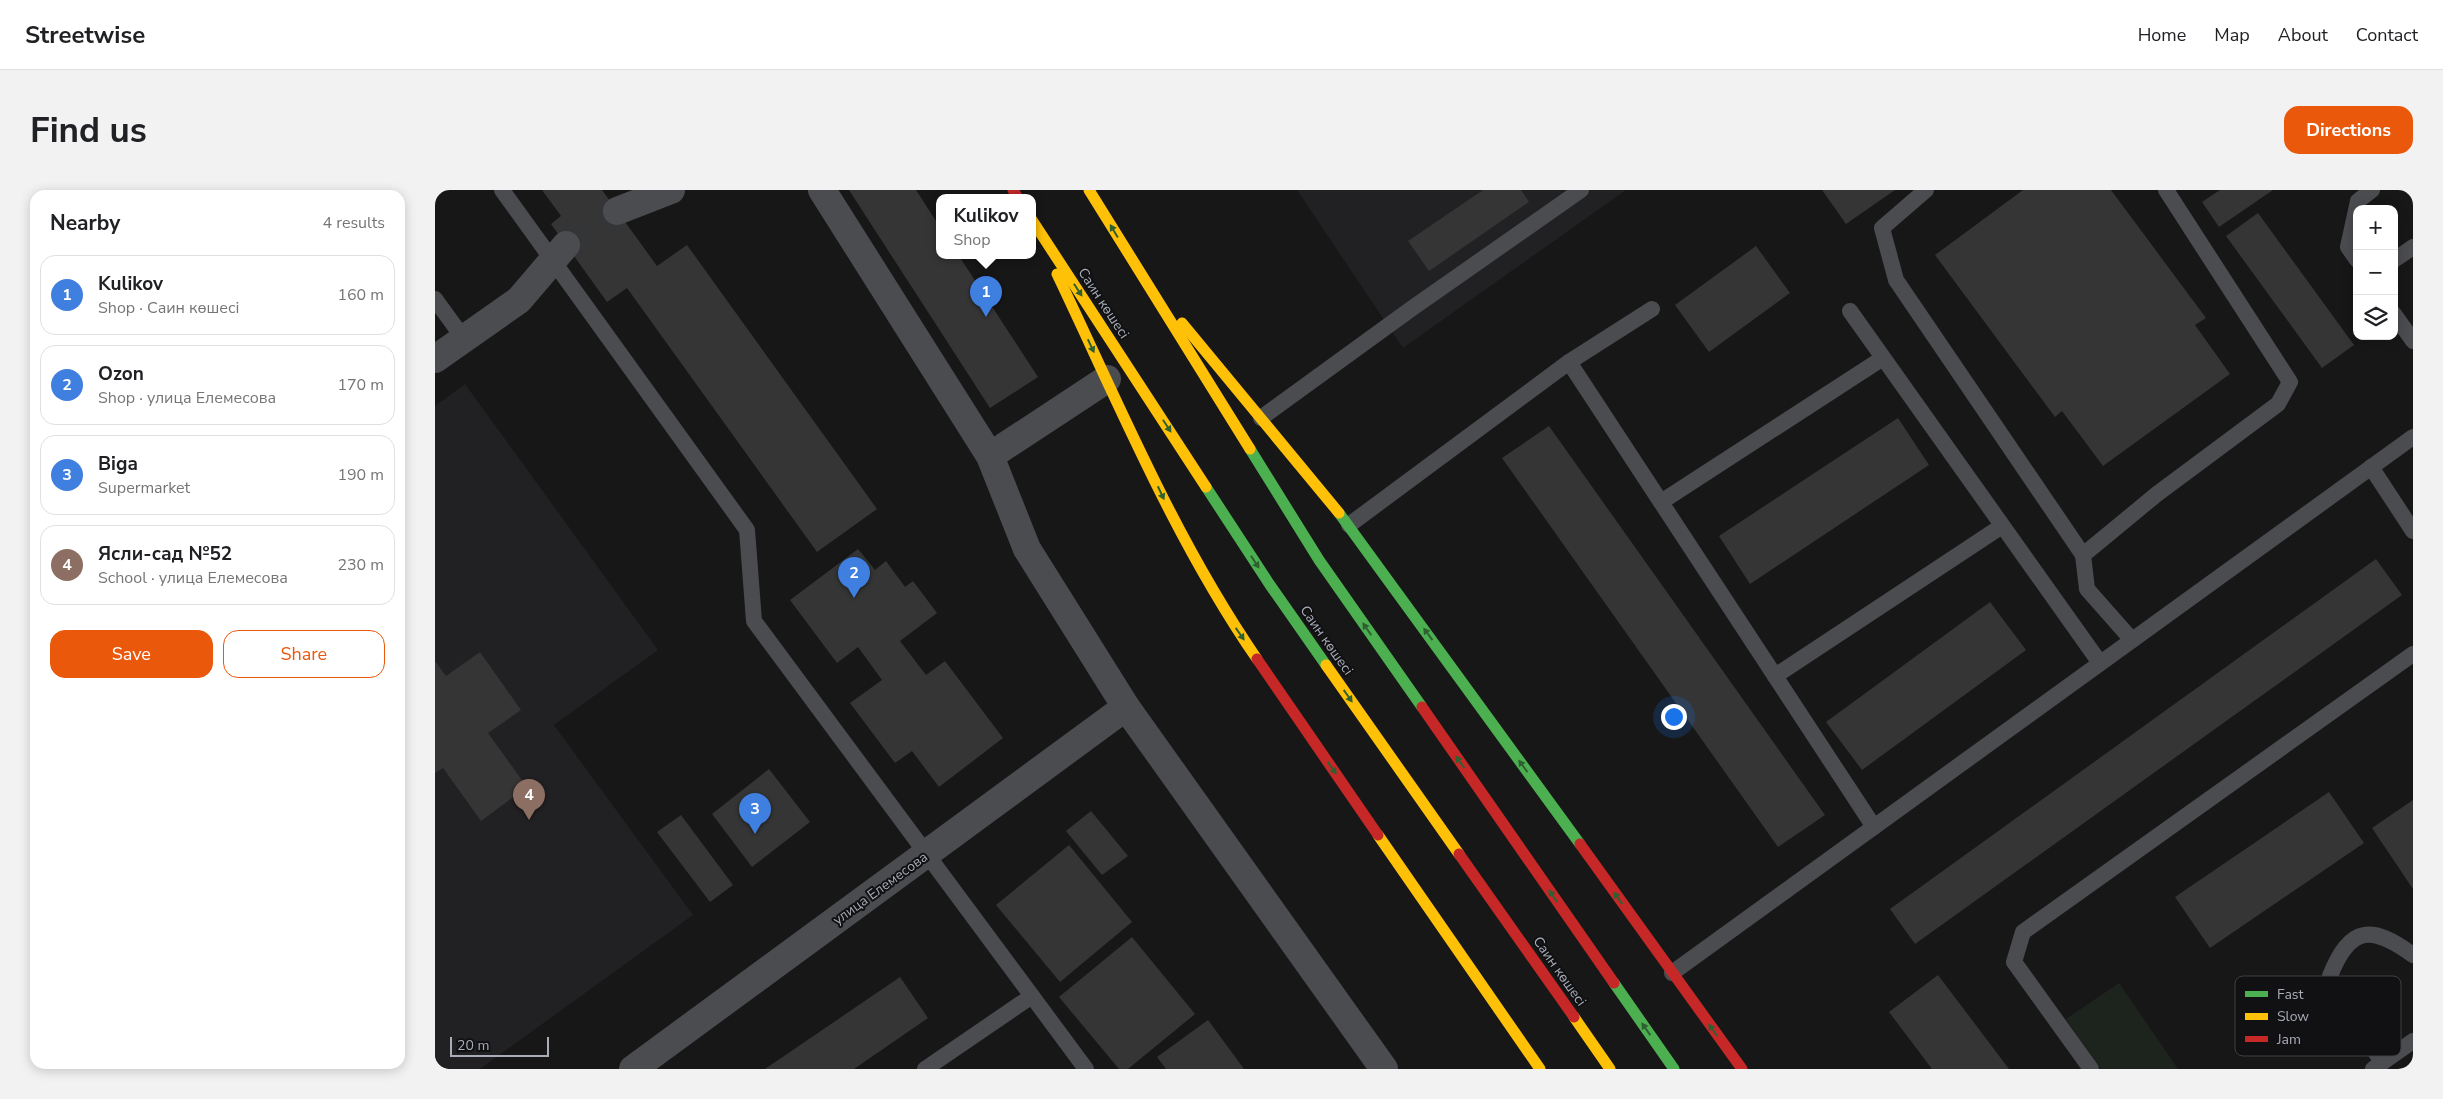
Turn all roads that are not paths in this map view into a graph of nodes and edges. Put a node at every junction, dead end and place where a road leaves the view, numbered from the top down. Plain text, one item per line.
1 (502, 190) edge
2 (671, 190) edge
3 (822, 190) edge
4 (1089, 190) edge
5 (1581, 190) edge
6 (1926, 190) edge
7 (2165, 190) edge
8 (2372, 190) edge
9 (617, 211) tunnel mouth
10 (1036, 227) edge
11 (1036, 229) edge
12 (2413, 247) edge
13 (560, 253) junction
14 (2353, 254) edge
15 (2398, 257) edge
16 (1139, 271) junction
17 (435, 299) edge
18 (1652, 309) dead end
19 (1850, 311) dead end
20 (2398, 320) edge
21 (464, 339) junction
22 (2413, 341) edge
23 (1883, 358) junction
24 (435, 359) edge
25 (1569, 362) junction
26 (1107, 379) junction
27 (1261, 418) junction
28 (2413, 437) edge
29 (990, 456) junction
30 (2371, 467) junction
31 (1661, 502) junction
32 (1349, 525) junction
33 (2002, 526) junction
34 (2413, 531) edge
35 (2083, 555) junction
36 (2132, 640) junction
37 (2413, 654) edge
38 (2100, 663) junction
39 (1775, 676) junction
40 (1126, 707) junction
41 (1874, 827) junction
42 (926, 854) junction
43 (2413, 955) edge
44 (1672, 973) junction
45 (2330, 976) edge
46 (1032, 996) junction
47 (2413, 1041) edge
48 (2401, 1049) edge
49 (2391, 1056) edge
50 (2377, 1066) edge
51 (633, 1069) edge
52 (925, 1069) edge
53 (1086, 1069) edge
54 (1384, 1069) edge
55 (1540, 1069) edge
56 (1610, 1069) edge
57 (1674, 1069) edge
58 (1742, 1069) edge
59 (2091, 1069) edge

1 - 13 lane
2 - 9 street
3 - 29 street
16 -> 4 main road
5 - 27 lane
6 - 35 lane
7 - 35 lane
8 - 14 lane
10 -> 56 main road, Саин көшесі
11 -> 26 main road, Саин көшесі
12 - 15 lane
13 - 21 street
13 - 42 lane
16 - 27 main road
57 -> 16 main road
17 - 21 lane
18 - 25 lane
19 - 23 lane
20 - 22 lane
21 - 24 street
23 - 31 lane
23 - 33 lane
25 - 31 lane
25 - 32 lane
26 - 29 street
26 -> 55 main road, Саин көшесі
27 - 32 main road
28 - 30 lane
29 - 40 street
30 - 34 lane
30 - 36 lane
31 - 39 lane
44 -> 32 main road
33 - 38 lane
33 - 39 lane
35 - 36 lane
36 - 38 lane
37 - 59 lane
38 - 41 lane
39 - 41 lane
40 - 42 street, улица Елемесова
40 - 54 street
41 - 44 lane
42 - 46 lane
42 - 51 street, улица Елемесова
43 - 45 lane
58 -> 44 main road
46 - 52 lane
46 - 53 lane
47 - 48 lane
49 - 50 lane

